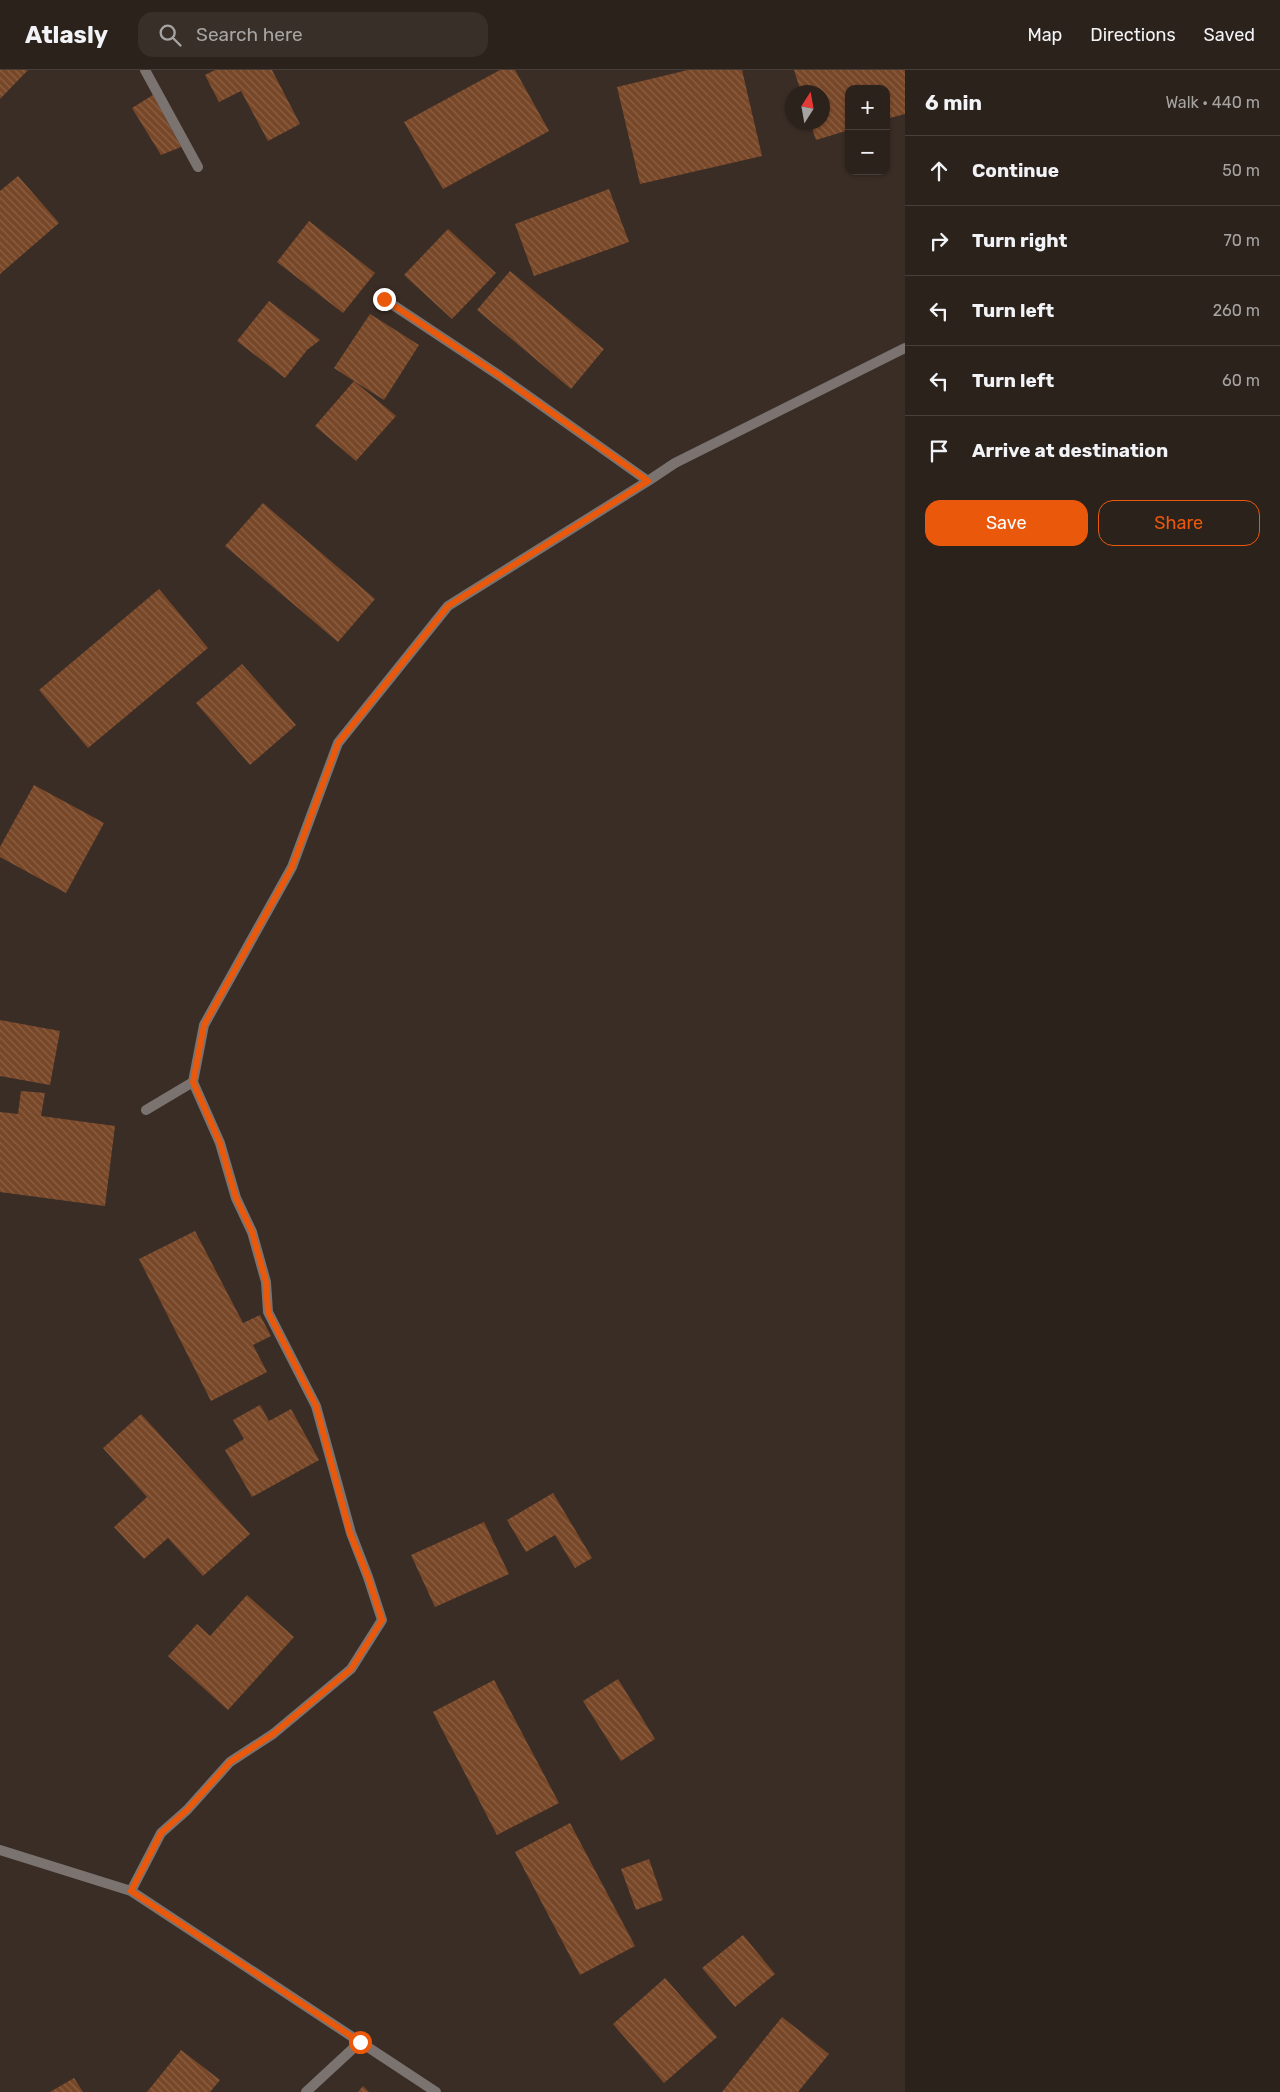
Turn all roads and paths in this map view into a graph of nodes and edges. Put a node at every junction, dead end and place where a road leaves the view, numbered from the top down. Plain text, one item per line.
1 (145, 70) edge
2 (198, 167) dead end
3 (384, 299) dead end
4 (905, 348) edge
5 (648, 481) junction
6 (193, 1082) junction
7 (146, 1110) dead end
8 (0, 1850) edge
9 (131, 1891) junction
10 (360, 2042) junction
11 (306, 2092) edge
12 (436, 2092) edge

1 - 2 street
3 - 5 street
4 - 5 street
5 - 6 street
6 - 7 street
6 - 9 street
8 - 9 street
9 - 10 street
10 - 11 street
10 - 12 street

